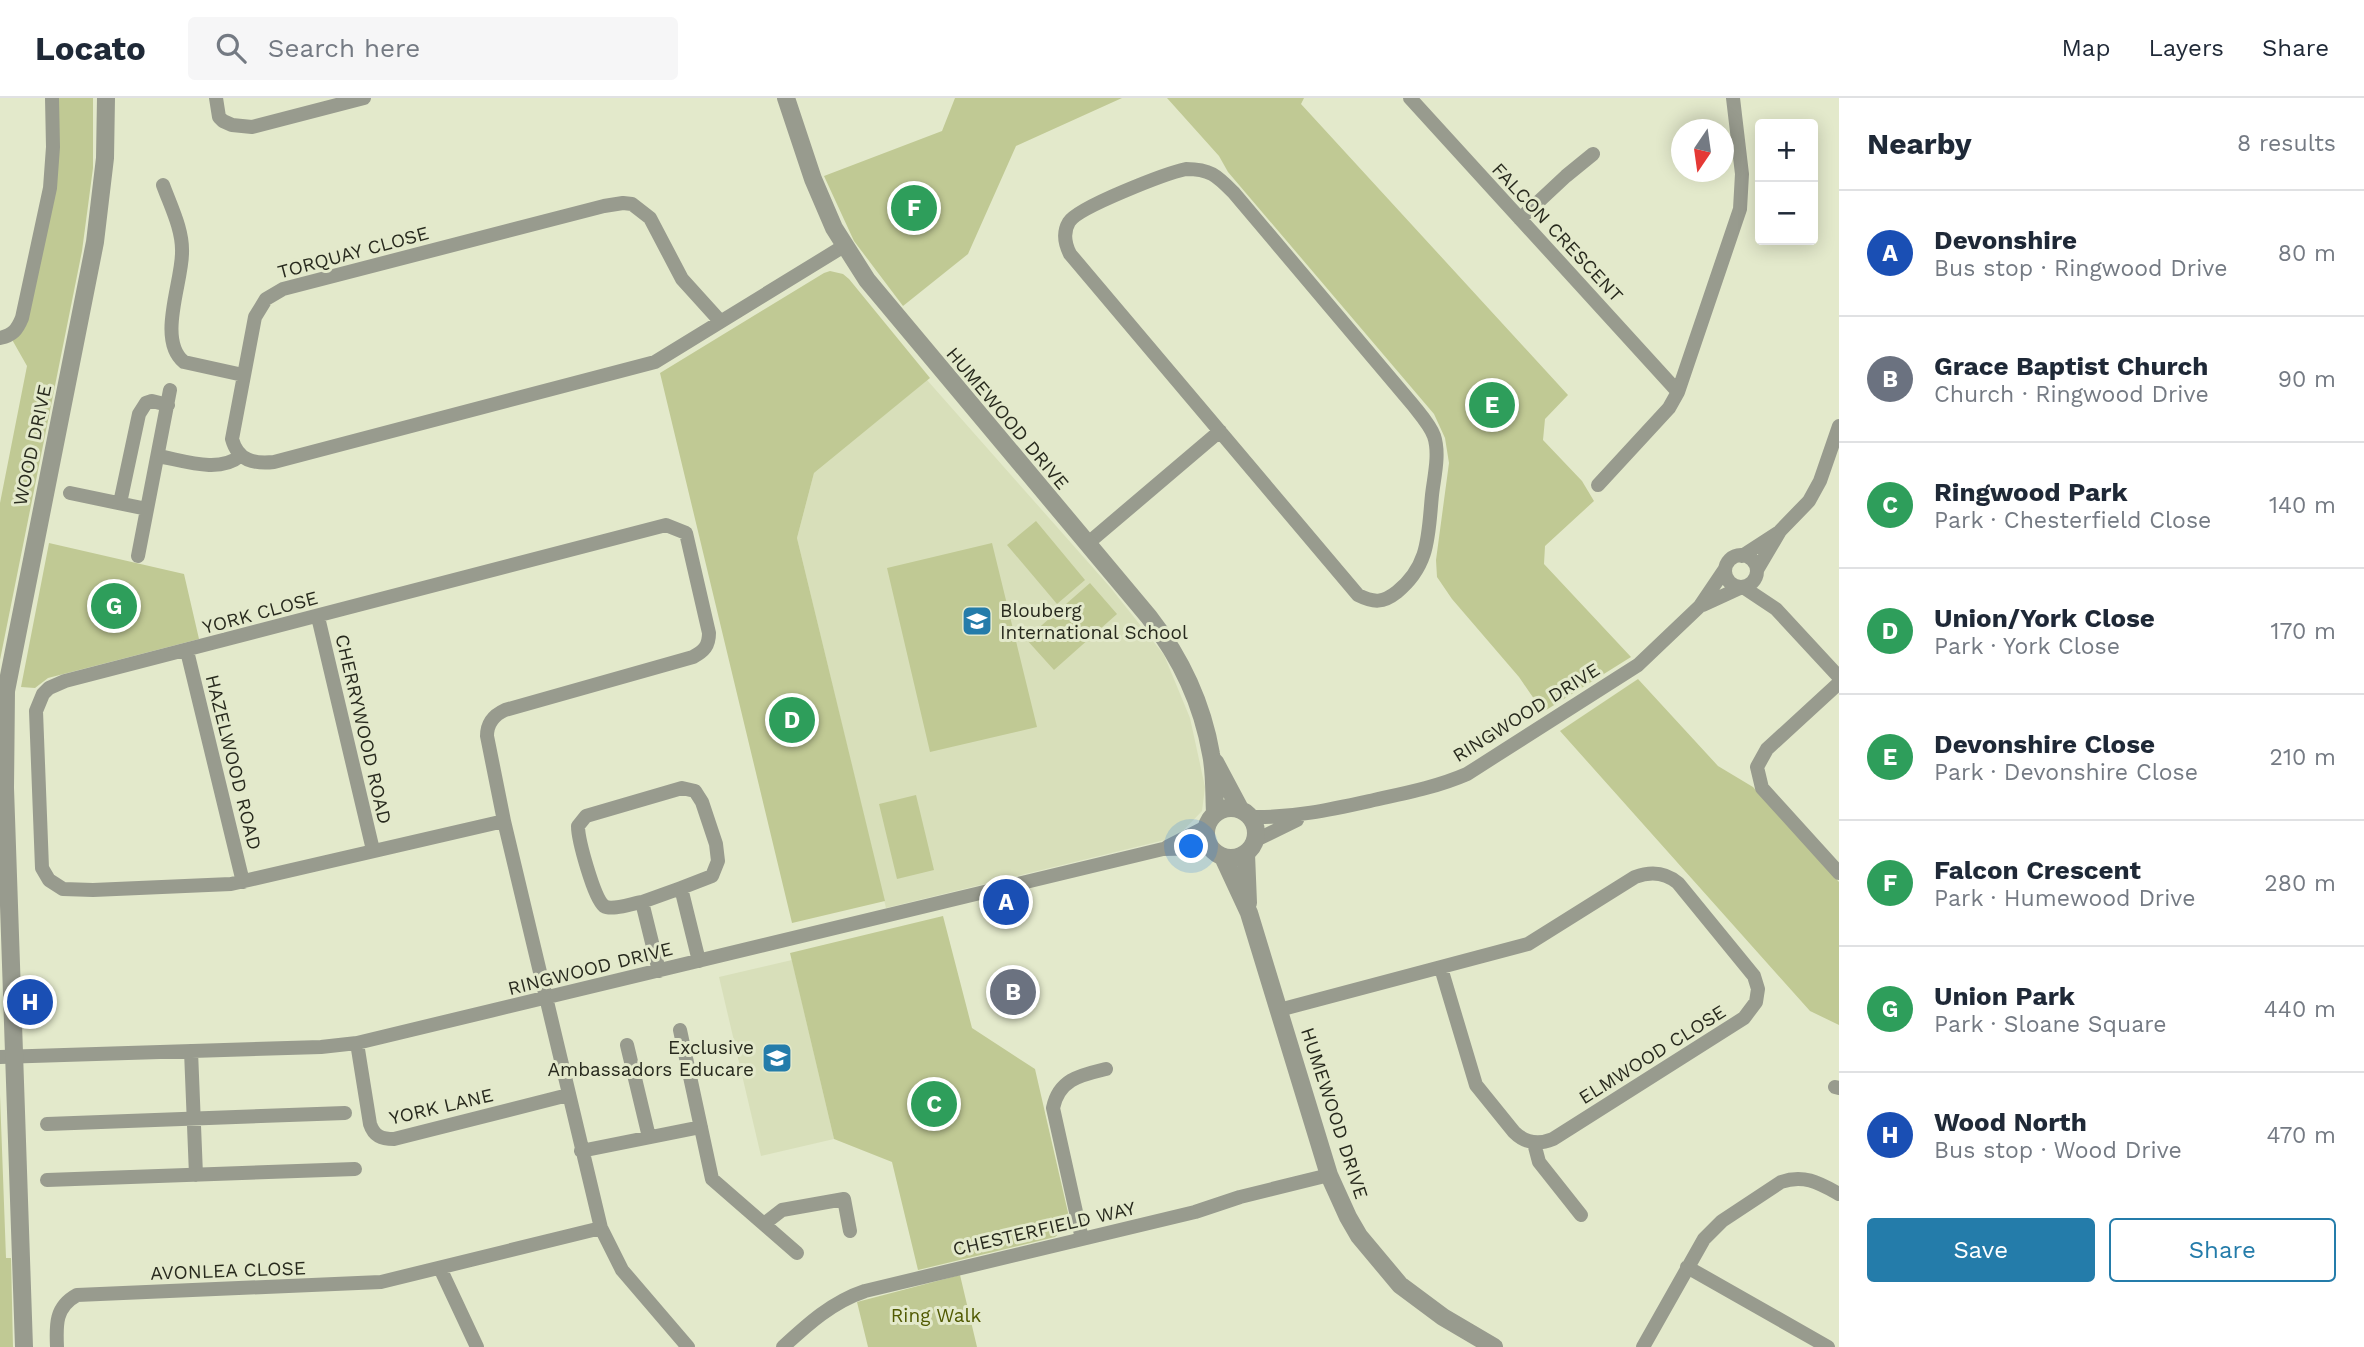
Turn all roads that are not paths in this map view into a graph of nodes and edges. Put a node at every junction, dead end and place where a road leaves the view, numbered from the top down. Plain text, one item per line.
1 (52, 98) edge
2 (106, 98) edge
3 (216, 98) edge
4 (364, 98) edge
5 (786, 98) edge
6 (1733, 98) edge
7 (1411, 99) edge
8 (1593, 154) dead end
9 (163, 186) dead end
10 (1520, 219) junction
11 (844, 246) junction
12 (720, 321) junction
13 (0, 338) edge
14 (243, 376) junction
15 (1678, 392) junction
16 (1839, 426) edge
17 (1220, 431) junction
18 (158, 456) junction
19 (240, 456) junction
20 (1598, 485) dead end
21 (70, 493) dead end
22 (120, 503) junction
23 (147, 509) junction
24 (1780, 531) junction
25 (1087, 544) junction
26 (1742, 555) junction
27 (138, 556) dead end
28 (1726, 569) junction
29 (1757, 572) junction
30 (1741, 587) junction
31 (1700, 606) junction
32 (1776, 609) junction
33 (318, 617) junction
34 (187, 651) junction
35 (1839, 677) edge
36 (1839, 683) edge
37 (1212, 755) junction
38 (1246, 813) junction
39 (1308, 815) junction
40 (1211, 820) junction
41 (504, 821) junction
42 (1251, 847) junction
43 (1163, 849) junction
44 (373, 850) junction
45 (1217, 853) junction
46 (1839, 873) edge
47 (243, 882) junction
48 (681, 888) junction
49 (642, 902) junction
50 (1249, 913) junction
51 (699, 961) junction
52 (1441, 968) junction
53 (659, 971) junction
54 (547, 998) junction
55 (1279, 1010) junction
56 (680, 1030) dead end
57 (357, 1043) junction
58 (627, 1045) dead end
59 (191, 1051) junction
60 (8, 1057) edge
61 (1106, 1069) dead end
62 (568, 1095) junction
63 (345, 1113) dead end
64 (194, 1119) junction
65 (47, 1124) dead end
66 (701, 1127) junction
67 (649, 1137) junction
68 (1534, 1143) junction
69 (581, 1151) junction
70 (355, 1169) dead end
71 (196, 1175) junction
72 (1329, 1175) junction
73 (47, 1180) dead end
74 (1839, 1194) edge
75 (1581, 1215) dead end
76 (764, 1224) junction
77 (601, 1228) junction
78 (850, 1231) dead end
79 (1082, 1239) junction
80 (797, 1254) dead end
81 (1687, 1267) junction
82 (440, 1268) junction
83 (1644, 1343) edge
84 (24, 1347) edge
85 (57, 1347) edge
86 (477, 1347) edge
87 (688, 1347) edge
88 (782, 1347) edge
89 (1494, 1347) edge
90 (1828, 1347) edge

1 - 13 street
2 - 60 street, WOOD DRIVE
3 - 4 street
5 - 11 street, HUMEWOOD DRIVE
6 - 15 street
7 - 10 street, FALCON CRESCENT
8 - 10 street
9 - 14 street
10 - 15 street, FALCON CRESCENT
11 - 12 street
11 - 25 street, HUMEWOOD DRIVE
12 - 14 street, TORQUAY CLOSE
12 - 19 street
14 - 19 street, TORQUAY CLOSE
15 - 20 street
16 - 24 street
17 - 17 street
17 - 25 street
18 - 19 street
18 - 22 street
18 - 23 street
21 - 22 street
22 - 23 street
23 - 27 street
24 - 26 street
24 - 29 street
25 - 37 street, HUMEWOOD DRIVE
26 - 28 street
26 - 29 street
28 - 30 street
28 - 31 street, RINGWOOD DRIVE
29 - 30 street
29 - 32 street
30 - 31 street, RINGWOOD DRIVE
30 - 32 street
31 - 39 street, RINGWOOD DRIVE
32 - 35 street
33 - 34 street, YORK CLOSE
33 - 41 street, YORK CLOSE
33 - 44 street, CHERRYWOOD ROAD
34 - 47 street, HAZELWOOD ROAD
34 - 47 street, YORK CLOSE
36 - 46 street
37 - 38 street, HUMEWOOD DRIVE
37 - 40 street, HUMEWOOD DRIVE
38 - 39 street, RINGWOOD DRIVE
38 - 40 street
38 - 42 street
39 - 42 street, RINGWOOD DRIVE
40 - 43 street, RINGWOOD DRIVE
40 - 45 street
41 - 44 street, YORK CLOSE
41 - 54 street, YORK CLOSE
42 - 45 street
42 - 50 street, HUMEWOOD DRIVE
43 - 45 street, RINGWOOD DRIVE
43 - 51 street, RINGWOOD DRIVE
44 - 47 street, YORK CLOSE
45 - 50 street, HUMEWOOD DRIVE
48 - 49 street
48 - 49 street
48 - 51 street
49 - 53 street
50 - 55 street, HUMEWOOD DRIVE
51 - 53 street, RINGWOOD DRIVE
52 - 55 street, ELMWOOD CLOSE
52 - 68 street
52 - 68 street, ELMWOOD CLOSE
53 - 54 street, RINGWOOD DRIVE
54 - 57 street, RINGWOOD DRIVE
54 - 62 street, YORK CLOSE
55 - 72 street, HUMEWOOD DRIVE
56 - 66 street
57 - 59 street, RINGWOOD DRIVE
57 - 62 street, YORK LANE
58 - 67 street
59 - 60 street, RINGWOOD DRIVE
59 - 64 street
60 - 84 street, WOOD DRIVE
61 - 79 street
62 - 69 street, YORK CLOSE
63 - 64 street
64 - 65 street
64 - 71 street
66 - 67 street
66 - 76 street
67 - 69 street
68 - 75 street
69 - 77 street, YORK CLOSE
70 - 71 street
71 - 73 street
72 - 79 street, CHESTERFIELD WAY
72 - 89 street, HUMEWOOD DRIVE
74 - 81 street
76 - 78 street
76 - 80 street
77 - 82 street, AVONLEA CLOSE
77 - 87 street, YORK CLOSE
79 - 88 street, CHESTERFIELD WAY
81 - 83 street
81 - 90 street
82 - 85 street, AVONLEA CLOSE
82 - 86 street

